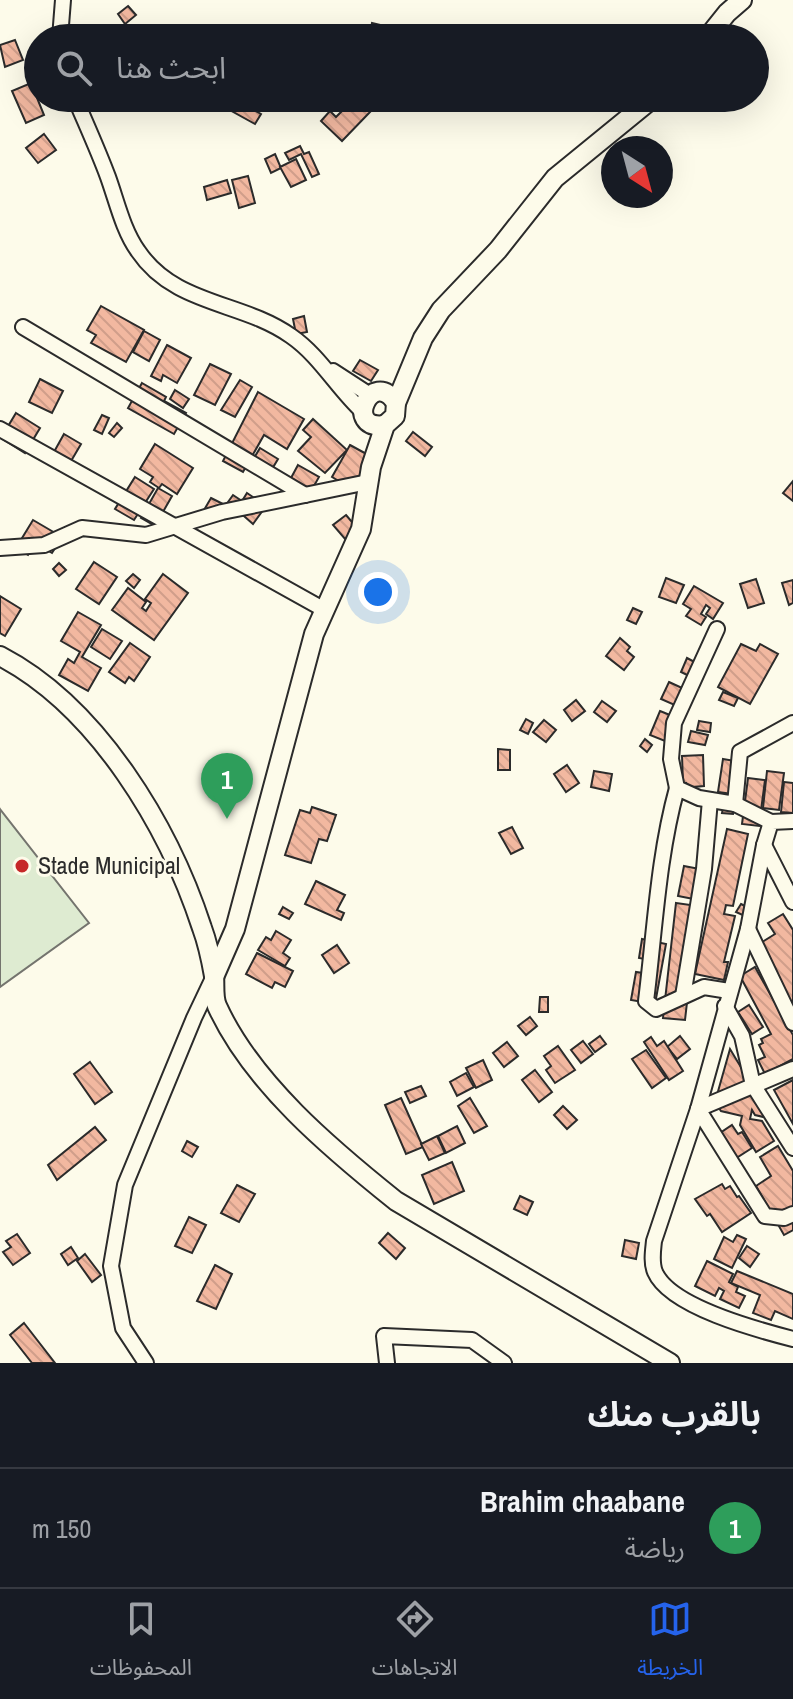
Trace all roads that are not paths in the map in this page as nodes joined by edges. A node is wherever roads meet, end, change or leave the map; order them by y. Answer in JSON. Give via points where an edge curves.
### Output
{"nodes":[{"id":1,"x":63,"y":0,"type":"edge"},
{"id":2,"x":742,"y":0,"type":"edge"},
{"id":3,"x":61,"y":24,"type":"edge"},
{"id":4,"x":718,"y":24,"type":"edge"},
{"id":5,"x":81,"y":112,"type":"edge"},
{"id":6,"x":636,"y":112,"type":"edge"},
{"id":7,"x":23,"y":327,"type":"dead end"},
{"id":8,"x":416,"y":355,"type":"junction"},
{"id":9,"x":396,"y":403,"type":"junction"},
{"id":10,"x":368,"y":404,"type":"junction"},
{"id":11,"x":385,"y":425,"type":"junction"},
{"id":12,"x":0,"y":429,"type":"edge"},
{"id":13,"x":370,"y":475,"type":"junction"},
{"id":14,"x":305,"y":495,"type":"junction"},
{"id":15,"x":173,"y":526,"type":"junction"},
{"id":16,"x":0,"y":548,"type":"edge"},
{"id":17,"x":323,"y":609,"type":"junction"},
{"id":18,"x":717,"y":629,"type":"dead end"},
{"id":19,"x":0,"y":656,"type":"edge"},
{"id":20,"x":793,"y":723,"type":"edge"},
{"id":21,"x":677,"y":788,"type":"junction"},
{"id":22,"x":710,"y":800,"type":"junction"},
{"id":23,"x":735,"y":804,"type":"junction"},
{"id":24,"x":793,"y":821,"type":"edge"},
{"id":25,"x":771,"y":822,"type":"junction"},
{"id":26,"x":764,"y":845,"type":"junction"},
{"id":27,"x":793,"y":902,"type":"edge"},
{"id":28,"x":748,"y":929,"type":"junction"},
{"id":29,"x":214,"y":977,"type":"junction"},
{"id":30,"x":683,"y":996,"type":"junction"},
{"id":31,"x":727,"y":998,"type":"junction"},
{"id":32,"x":793,"y":1023,"type":"edge"},
{"id":33,"x":793,"y":1069,"type":"edge"},
{"id":34,"x":753,"y":1085,"type":"junction"},
{"id":35,"x":698,"y":1109,"type":"junction"},
{"id":36,"x":793,"y":1148,"type":"edge"},
{"id":37,"x":793,"y":1214,"type":"edge"},
{"id":38,"x":793,"y":1339,"type":"edge"},
{"id":39,"x":146,"y":1363,"type":"edge"},
{"id":40,"x":387,"y":1363,"type":"edge"},
{"id":41,"x":504,"y":1363,"type":"edge"},
{"id":42,"x":670,"y":1363,"type":"edge"}],
"edges":[{"from":1,"to":3,"type":"street"},
{"from":2,"to":4,"type":"main road"},
{"from":5,"to":10,"type":"street","via":[[129,236],[151,267],[180,290],[283,330]]},
{"from":6,"to":8,"type":"main road","via":[[555,178],[441,310]]},
{"from":7,"to":14,"type":"street"},
{"from":8,"to":9,"type":"main road"},
{"from":8,"to":10,"type":"main road"},
{"from":9,"to":10,"type":"main road","via":[[387,394]]},
{"from":9,"to":11,"type":"main road","via":[[395,416]]},
{"from":10,"to":11,"type":"main road","via":[[373,424]]},
{"from":10,"to":13,"type":"main road"},
{"from":11,"to":13,"type":"main road"},
{"from":12,"to":15,"type":"street"},
{"from":13,"to":14,"type":"street"},
{"from":13,"to":17,"type":"main road","via":[[361,529]]},
{"from":14,"to":15,"type":"street"},
{"from":15,"to":16,"type":"street","via":[[146,535],[82,528],[44,545]]},
{"from":15,"to":17,"type":"street"},
{"from":17,"to":29,"type":"main road","via":[[235,929]]},
{"from":18,"to":21,"type":"street","via":[[674,723],[671,759]]},
{"from":19,"to":29,"type":"main road","via":[[46,687],[123,770],[168,845],[201,923]]},
{"from":20,"to":23,"type":"street","via":[[740,752]]},
{"from":21,"to":22,"type":"street"},
{"from":21,"to":30,"type":"street","via":[[659,878],[646,1001],[656,1009]]},
{"from":22,"to":23,"type":"street"},
{"from":22,"to":30,"type":"street"},
{"from":23,"to":25,"type":"street"},
{"from":24,"to":25,"type":"street"},
{"from":25,"to":26,"type":"street"},
{"from":26,"to":27,"type":"street"},
{"from":26,"to":28,"type":"street"},
{"from":28,"to":31,"type":"street"},
{"from":28,"to":32,"type":"street"},
{"from":29,"to":39,"type":"street","via":[[125,1185],[111,1266],[123,1328]]},
{"from":29,"to":42,"type":"main road","via":[[215,1002],[248,1060],[363,1175],[435,1226]]},
{"from":30,"to":31,"type":"street","via":[[704,987]]},
{"from":31,"to":34,"type":"street"},
{"from":31,"to":35,"type":"street"},
{"from":33,"to":34,"type":"street"},
{"from":34,"to":35,"type":"street"},
{"from":34,"to":36,"type":"street"},
{"from":35,"to":37,"type":"street","via":[[765,1216]]},
{"from":35,"to":38,"type":"street","via":[[654,1241],[656,1275],[686,1302],[743,1326]]},
{"from":40,"to":41,"type":"street","via":[[384,1336],[472,1340]]}]}
